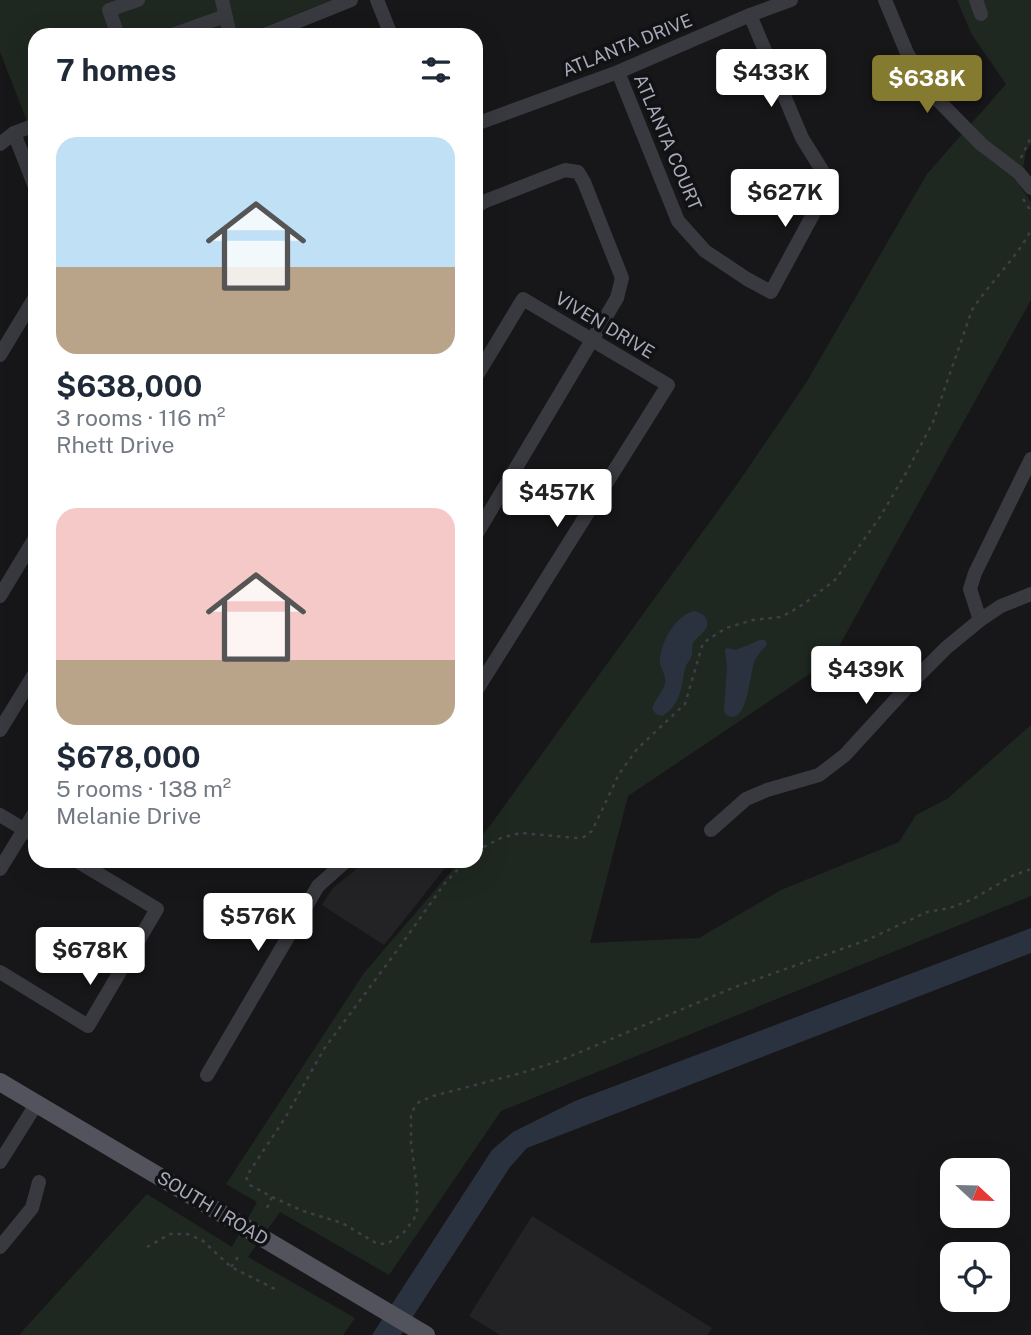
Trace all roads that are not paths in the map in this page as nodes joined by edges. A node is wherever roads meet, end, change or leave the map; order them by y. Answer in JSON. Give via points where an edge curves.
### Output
{"nodes":[{"id":1,"x":138,"y":0,"type":"edge"},
{"id":2,"x":222,"y":0,"type":"edge"},
{"id":3,"x":351,"y":0,"type":"edge"},
{"id":4,"x":377,"y":0,"type":"edge"},
{"id":5,"x":791,"y":0,"type":"edge"},
{"id":6,"x":885,"y":0,"type":"edge"},
{"id":7,"x":750,"y":15,"type":"junction"},
{"id":8,"x":225,"y":16,"type":"junction"},
{"id":9,"x":115,"y":28,"type":"edge"},
{"id":10,"x":192,"y":28,"type":"edge"},
{"id":11,"x":228,"y":28,"type":"edge"},
{"id":12,"x":281,"y":28,"type":"edge"},
{"id":13,"x":388,"y":28,"type":"edge"},
{"id":14,"x":618,"y":72,"type":"junction"},
{"id":15,"x":483,"y":121,"type":"edge"},
{"id":16,"x":28,"y":128,"type":"edge"},
{"id":17,"x":14,"y":133,"type":"junction"},
{"id":18,"x":0,"y":144,"type":"edge"},
{"id":19,"x":28,"y":169,"type":"edge"},
{"id":20,"x":1031,"y":188,"type":"edge"},
{"id":21,"x":483,"y":202,"type":"edge"},
{"id":22,"x":28,"y":309,"type":"edge"},
{"id":23,"x":592,"y":340,"type":"junction"},
{"id":24,"x":0,"y":355,"type":"edge"},
{"id":25,"x":483,"y":365,"type":"edge"},
{"id":26,"x":1031,"y":459,"type":"edge"},
{"id":27,"x":483,"y":523,"type":"edge"},
{"id":28,"x":28,"y":550,"type":"edge"},
{"id":29,"x":1031,"y":594,"type":"edge"},
{"id":30,"x":0,"y":596,"type":"edge"},
{"id":31,"x":980,"y":620,"type":"junction"},
{"id":32,"x":483,"y":680,"type":"edge"},
{"id":33,"x":28,"y":684,"type":"edge"},
{"id":34,"x":0,"y":730,"type":"edge"},
{"id":35,"x":0,"y":815,"type":"edge"},
{"id":36,"x":711,"y":830,"type":"dead end"},
{"id":37,"x":28,"y":832,"type":"edge"},
{"id":38,"x":28,"y":835,"type":"edge"},
{"id":39,"x":89,"y":868,"type":"edge"},
{"id":40,"x":338,"y":868,"type":"edge"},
{"id":41,"x":0,"y":869,"type":"edge"},
{"id":42,"x":0,"y":972,"type":"edge"},
{"id":43,"x":207,"y":1075,"type":"dead end"},
{"id":44,"x":0,"y":1082,"type":"edge"},
{"id":45,"x":37,"y":1103,"type":"junction"},
{"id":46,"x":0,"y":1162,"type":"edge"},
{"id":47,"x":39,"y":1182,"type":"dead end"},
{"id":48,"x":0,"y":1247,"type":"edge"},
{"id":49,"x":424,"y":1334,"type":"edge"}],
"edges":[{"from":1,"to":9,"type":"street","via":[[109,10]]},
{"from":2,"to":8,"type":"street"},
{"from":3,"to":12,"type":"street"},
{"from":4,"to":13,"type":"street"},
{"from":5,"to":7,"type":"street","name":"ATLANTA DRIVE"},
{"from":6,"to":20,"type":"street","via":[[907,53],[932,94]]},
{"from":7,"to":14,"type":"street","name":"ATLANTA DRIVE"},
{"from":7,"to":14,"type":"street","name":"ATLANTA COURT","via":[[802,138],[830,183],[771,292],[705,251],[678,222]]},
{"from":8,"to":10,"type":"street"},
{"from":8,"to":11,"type":"street"},
{"from":14,"to":15,"type":"street","name":"ATLANTA DRIVE"},
{"from":16,"to":17,"type":"street"},
{"from":17,"to":18,"type":"street"},
{"from":17,"to":19,"type":"street"},
{"from":21,"to":23,"type":"street","via":[[565,170],[578,172],[622,278],[617,298]]},
{"from":22,"to":24,"type":"street"},
{"from":23,"to":25,"type":"street","name":"VIVEN DRIVE","via":[[523,299]]},
{"from":23,"to":27,"type":"street"},
{"from":23,"to":32,"type":"street","name":"VIVEN DRIVE","via":[[668,385]]},
{"from":26,"to":31,"type":"street","via":[[975,573],[970,589]]},
{"from":28,"to":30,"type":"street"},
{"from":29,"to":31,"type":"street"},
{"from":31,"to":36,"type":"street","via":[[946,648],[845,755],[819,775],[746,799]]},
{"from":33,"to":34,"type":"street"},
{"from":35,"to":37,"type":"street"},
{"from":38,"to":41,"type":"street"},
{"from":39,"to":42,"type":"street","via":[[157,909],[88,1026]]},
{"from":40,"to":43,"type":"street","via":[[318,886]]},
{"from":44,"to":45,"type":"main road","name":"SOUTH I ROAD"},
{"from":45,"to":46,"type":"street"},
{"from":45,"to":49,"type":"main road","name":"SOUTH I ROAD"},
{"from":47,"to":48,"type":"street","via":[[32,1208]]}]}
